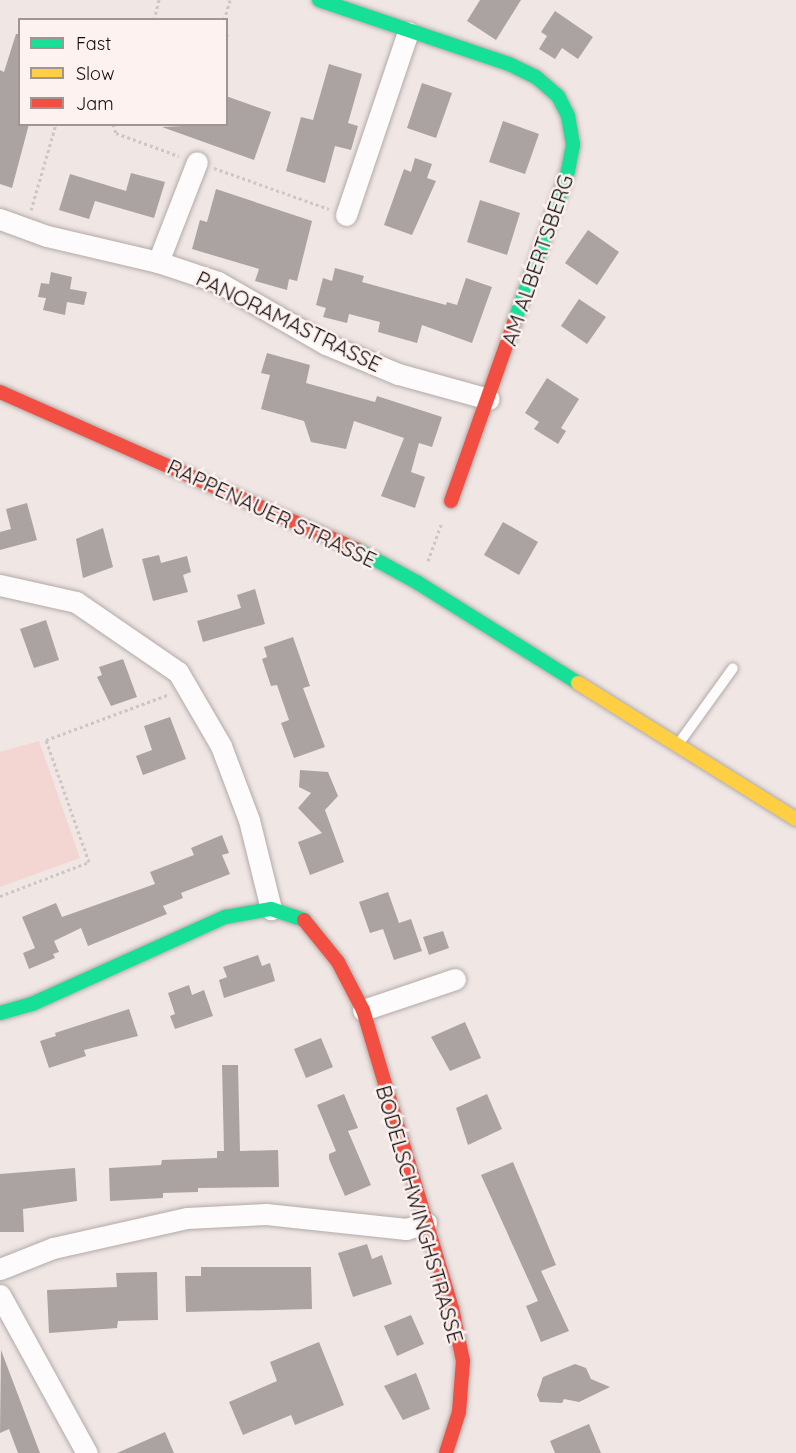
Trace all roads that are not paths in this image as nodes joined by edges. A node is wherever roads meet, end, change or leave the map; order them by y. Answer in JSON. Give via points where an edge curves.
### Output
{"nodes":[{"id":1,"x":320,"y":0,"type":"edge"},
{"id":2,"x":408,"y":32,"type":"junction"},
{"id":3,"x":197,"y":162,"type":"road end"},
{"id":4,"x":346,"y":215,"type":"road end"},
{"id":5,"x":0,"y":219,"type":"edge"},
{"id":6,"x":158,"y":262,"type":"junction"},
{"id":7,"x":0,"y":392,"type":"edge"},
{"id":8,"x":489,"y":399,"type":"junction"},
{"id":9,"x":451,"y":501,"type":"road end"},
{"id":10,"x":0,"y":585,"type":"edge"},
{"id":11,"x":733,"y":668,"type":"dead end"},
{"id":12,"x":677,"y":746,"type":"junction"},
{"id":13,"x":796,"y":819,"type":"edge"},
{"id":14,"x":271,"y":909,"type":"junction"},
{"id":15,"x":455,"y":979,"type":"dead end"},
{"id":16,"x":363,"y":1010,"type":"junction"},
{"id":17,"x":0,"y":1013,"type":"edge"},
{"id":18,"x":426,"y":1223,"type":"junction"},
{"id":19,"x":0,"y":1269,"type":"edge"},
{"id":20,"x":0,"y":1295,"type":"edge"},
{"id":21,"x":87,"y":1453,"type":"edge"},
{"id":22,"x":446,"y":1453,"type":"edge"}],
"edges":[{"from":1,"to":2,"type":"street","name":"AM ALBERTSBERG"},
{"from":2,"to":4,"type":"street"},
{"from":2,"to":8,"type":"street","name":"AM ALBERTSBERG","via":[[509,64],[536,77],[558,96],[568,116],[573,145],[568,171]]},
{"from":3,"to":6,"type":"street"},
{"from":5,"to":6,"type":"street","name":"PANORAMASTRASSE"},
{"from":6,"to":8,"type":"street","name":"PANORAMASTRASSE","via":[[218,282],[326,344],[398,374]]},
{"from":7,"to":12,"type":"street","name":"RAPPENAUER STRASSE","via":[[324,532],[418,584]]},
{"from":8,"to":9,"type":"street","name":"AM ALBERTSBERG"},
{"from":10,"to":14,"type":"street","via":[[76,602],[178,672],[221,746],[249,820]]},
{"from":11,"to":12,"type":"lane"},
{"from":12,"to":13,"type":"street","name":"RAPPENAUER STRASSE"},
{"from":14,"to":16,"type":"street","name":"BODELSCHWINGHSTRASSE","via":[[309,922],[338,962]]},
{"from":14,"to":17,"type":"street","name":"BODELSCHWINGHSTRASSE","via":[[225,917],[32,1004]]},
{"from":15,"to":16,"type":"street"},
{"from":16,"to":18,"type":"street","name":"BODELSCHWINGHSTRASSE"},
{"from":18,"to":19,"type":"street","via":[[406,1229],[266,1214],[187,1218],[53,1248]]},
{"from":18,"to":22,"type":"street","name":"BODELSCHWINGHSTRASSE","via":[[463,1360],[459,1412]]},
{"from":20,"to":21,"type":"street"}]}
